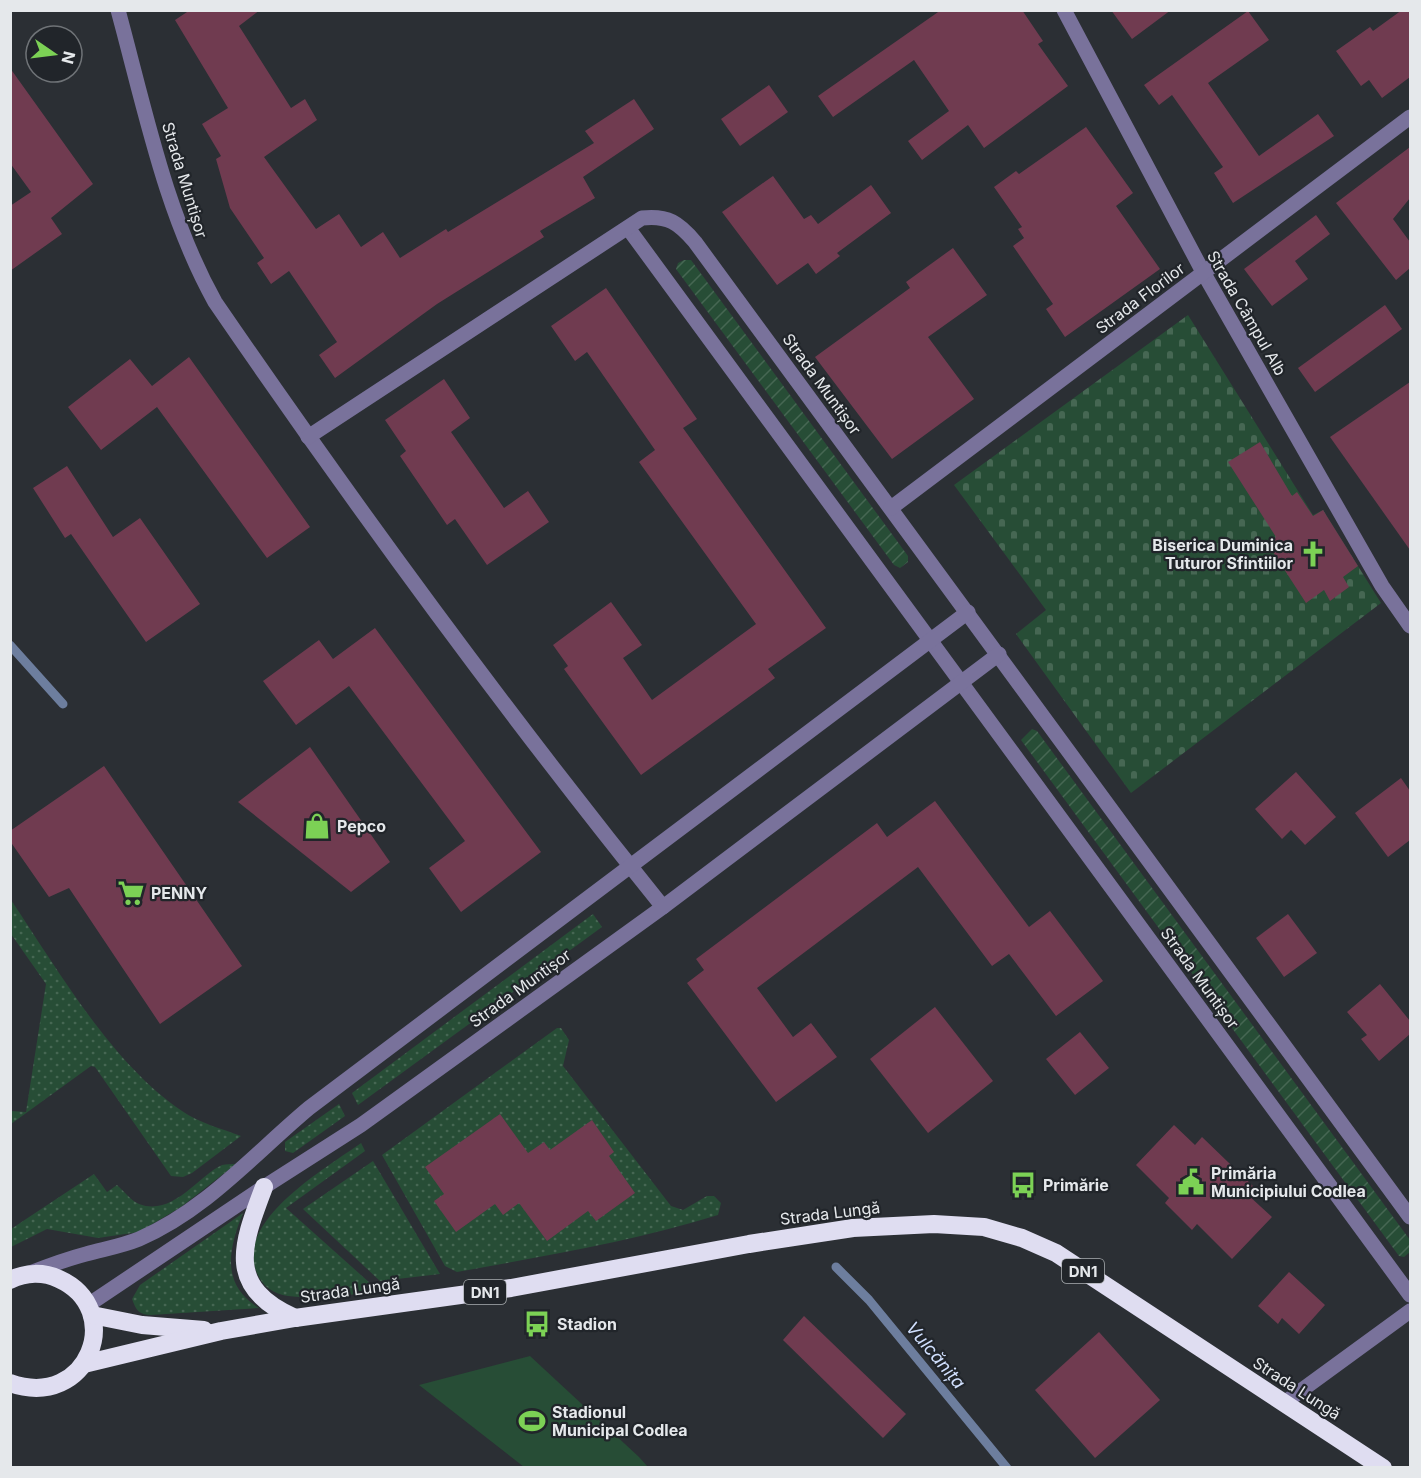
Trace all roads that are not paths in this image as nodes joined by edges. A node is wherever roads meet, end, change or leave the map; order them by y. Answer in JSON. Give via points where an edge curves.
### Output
{"nodes":[{"id":1,"x":118,"y":10,"type":"edge"},
{"id":2,"x":1064,"y":10,"type":"edge"},
{"id":3,"x":1410,"y":117,"type":"edge"},
{"id":4,"x":628,"y":228,"type":"junction"},
{"id":5,"x":1203,"y":272,"type":"junction"},
{"id":6,"x":308,"y":437,"type":"junction"},
{"id":7,"x":891,"y":508,"type":"junction"},
{"id":8,"x":968,"y":612,"type":"junction"},
{"id":9,"x":1410,"y":626,"type":"edge"},
{"id":10,"x":930,"y":640,"type":"junction"},
{"id":11,"x":999,"y":654,"type":"junction"},
{"id":12,"x":961,"y":682,"type":"junction"},
{"id":13,"x":631,"y":868,"type":"junction"},
{"id":14,"x":663,"y":907,"type":"junction"},
{"id":15,"x":264,"y":1186,"type":"junction"},
{"id":16,"x":1410,"y":1217,"type":"edge"},
{"id":17,"x":18,"y":1277,"type":"edge"},
{"id":18,"x":1410,"y":1295,"type":"edge"},
{"id":19,"x":90,"y":1310,"type":"junction"},
{"id":20,"x":1410,"y":1311,"type":"edge"},
{"id":21,"x":295,"y":1318,"type":"junction"},
{"id":22,"x":221,"y":1331,"type":"junction"},
{"id":23,"x":84,"y":1364,"type":"junction"},
{"id":24,"x":16,"y":1388,"type":"edge"},
{"id":25,"x":1284,"y":1403,"type":"junction"},
{"id":26,"x":1383,"y":1467,"type":"edge"}],
"edges":[{"from":1,"to":6,"type":"street","name":"Strada Muntișor","via":[[172,206],[192,260],[215,302]]},
{"from":2,"to":5,"type":"street","name":"Strada Câmpul Alb"},
{"from":3,"to":5,"type":"street","name":"Strada Florilor"},
{"from":4,"to":6,"type":"street","name":"Strada Muntișor"},
{"from":4,"to":7,"type":"street","name":"Strada Muntișor","via":[[642,218],[659,216],[675,220],[685,230]]},
{"from":4,"to":10,"type":"street","name":"Strada Muntișor"},
{"from":5,"to":7,"type":"street","name":"Strada Florilor"},
{"from":5,"to":9,"type":"street","name":"Strada Câmpul Alb","via":[[1382,586]]},
{"from":6,"to":13,"type":"street","name":"Strada Muntișor","via":[[459,647]]},
{"from":7,"to":8,"type":"street","name":"Strada Muntișor"},
{"from":8,"to":10,"type":"street","name":"Strada Muntișor"},
{"from":8,"to":11,"type":"street","name":"Strada Muntișor"},
{"from":10,"to":12,"type":"street","name":"Strada Muntișor"},
{"from":10,"to":13,"type":"street","name":"Strada Muntișor"},
{"from":11,"to":12,"type":"street","name":"Strada Muntișor"},
{"from":11,"to":16,"type":"street","name":"Strada Muntișor"},
{"from":12,"to":14,"type":"street","name":"Strada Muntișor"},
{"from":12,"to":18,"type":"street","name":"Strada Muntișor"},
{"from":13,"to":14,"type":"street"},
{"from":13,"to":17,"type":"street","name":"Strada Muntișor","via":[[309,1108],[229,1180],[167,1225],[138,1239]]},
{"from":14,"to":15,"type":"street","name":"Strada Muntișor","via":[[361,1125]]},
{"from":15,"to":19,"type":"street","name":"Strada Muntișor"},
{"from":15,"to":21,"type":"highway","via":[[245,1241],[243,1262],[247,1279],[261,1298]]},
{"from":17,"to":19,"type":"highway","via":[[39,1274],[67,1283]]},
{"from":19,"to":22,"type":"highway","number":"DN1","via":[[142,1325]]},
{"from":19,"to":23,"type":"highway","via":[[94,1332]]},
{"from":20,"to":25,"type":"street"},
{"from":21,"to":22,"type":"highway","name":"Strada Lungă","number":"DN1"},
{"from":21,"to":25,"type":"highway","name":"Strada Lungă","number":"DN1","via":[[512,1288],[853,1228],[963,1225],[1022,1238],[1056,1253]]},
{"from":22,"to":23,"type":"highway","number":"DN1"},
{"from":23,"to":24,"type":"highway","number":"DN1","via":[[58,1385]]},
{"from":25,"to":26,"type":"highway","name":"Strada Lungă","number":"DN1"}]}
